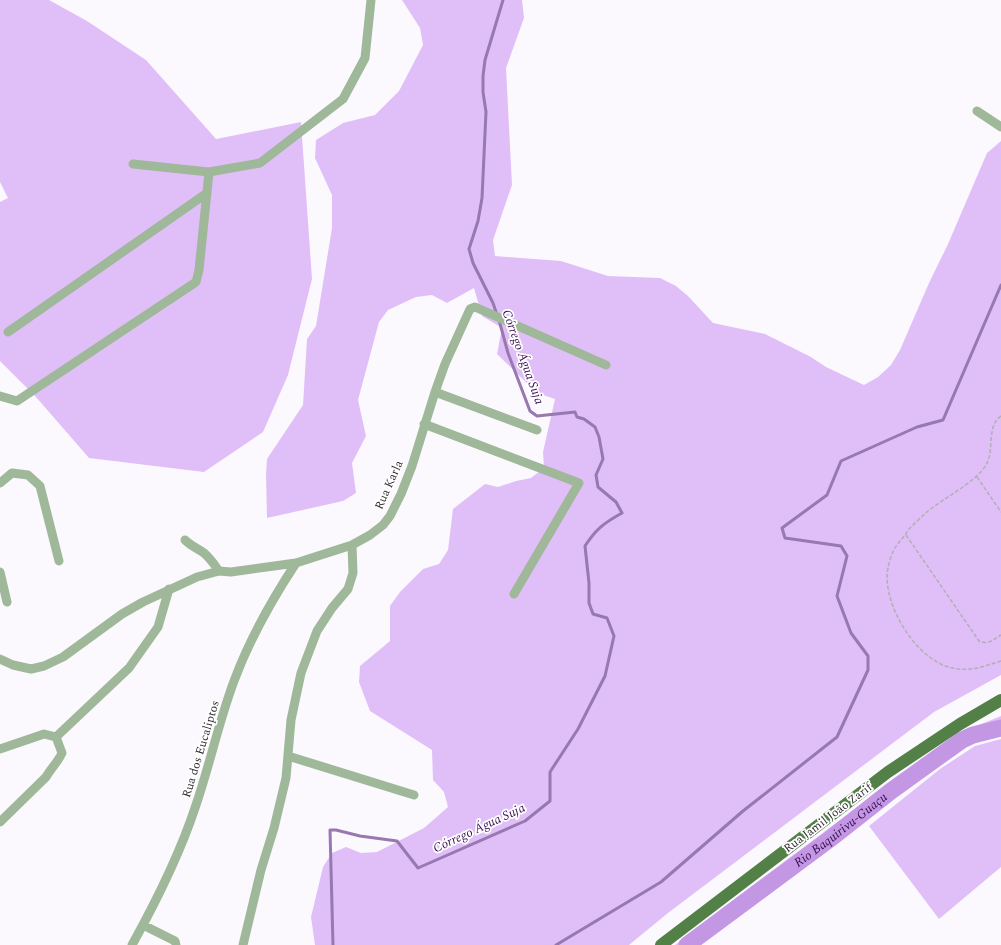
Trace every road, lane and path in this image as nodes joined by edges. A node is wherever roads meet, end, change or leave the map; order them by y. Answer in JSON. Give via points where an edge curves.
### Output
{"nodes":[{"id":1,"x":371,"y":0,"type":"edge"},
{"id":2,"x":977,"y":112,"type":"dead end"},
{"id":3,"x":1001,"y":127,"type":"edge"},
{"id":4,"x":133,"y":164,"type":"dead end"},
{"id":5,"x":209,"y":172,"type":"junction"},
{"id":6,"x":207,"y":193,"type":"junction"},
{"id":7,"x":8,"y":332,"type":"dead end"},
{"id":8,"x":606,"y":365,"type":"dead end"},
{"id":9,"x":434,"y":392,"type":"junction"},
{"id":10,"x":0,"y":396,"type":"edge"},
{"id":11,"x":1001,"y":416,"type":"edge"},
{"id":12,"x":424,"y":424,"type":"junction"},
{"id":13,"x":537,"y":430,"type":"dead end"},
{"id":14,"x":976,"y":477,"type":"junction"},
{"id":15,"x":0,"y":483,"type":"edge"},
{"id":16,"x":1001,"y":512,"type":"edge"},
{"id":17,"x":906,"y":535,"type":"junction"},
{"id":18,"x":185,"y":540,"type":"dead end"},
{"id":19,"x":352,"y":545,"type":"junction"},
{"id":20,"x":59,"y":561,"type":"dead end"},
{"id":21,"x":296,"y":563,"type":"junction"},
{"id":22,"x":219,"y":571,"type":"junction"},
{"id":23,"x":0,"y":572,"type":"edge"},
{"id":24,"x":169,"y":589,"type":"junction"},
{"id":25,"x":514,"y":594,"type":"dead end"},
{"id":26,"x":7,"y":602,"type":"dead end"},
{"id":27,"x":1001,"y":635,"type":"edge"},
{"id":28,"x":0,"y":659,"type":"edge"},
{"id":29,"x":1001,"y":662,"type":"edge"},
{"id":30,"x":1001,"y":700,"type":"edge"},
{"id":31,"x":56,"y":737,"type":"junction"},
{"id":32,"x":0,"y":749,"type":"edge"},
{"id":33,"x":288,"y":756,"type":"junction"},
{"id":34,"x":414,"y":795,"type":"dead end"},
{"id":35,"x":0,"y":822,"type":"edge"},
{"id":36,"x":143,"y":925,"type":"junction"},
{"id":37,"x":132,"y":945,"type":"edge"},
{"id":38,"x":176,"y":945,"type":"edge"},
{"id":39,"x":243,"y":945,"type":"edge"},
{"id":40,"x":661,"y":945,"type":"edge"}],
"edges":[{"from":1,"to":5,"type":"street","via":[[365,58],[343,99],[260,163]]},
{"from":2,"to":3,"type":"street"},
{"from":4,"to":5,"type":"street"},
{"from":5,"to":6,"type":"street"},
{"from":6,"to":7,"type":"street"},
{"from":6,"to":10,"type":"street","via":[[196,282],[17,401]]},
{"from":8,"to":9,"type":"street","name":"Rua Karla","via":[[474,307],[470,309],[454,340]]},
{"from":9,"to":12,"type":"street","name":"Rua Karla"},
{"from":9,"to":13,"type":"street"},
{"from":11,"to":14,"type":"path","via":[[997,418],[992,429],[986,465]]},
{"from":12,"to":19,"type":"street","name":"Rua Karla","via":[[412,466],[390,516],[370,535]]},
{"from":12,"to":25,"type":"street","via":[[579,483]]},
{"from":14,"to":16,"type":"path"},
{"from":14,"to":17,"type":"path","via":[[928,512],[908,530]]},
{"from":15,"to":20,"type":"street","via":[[12,473],[28,475],[40,486]]},
{"from":17,"to":27,"type":"path","via":[[979,641],[989,642]]},
{"from":17,"to":29,"type":"path","via":[[895,548],[888,568],[888,590],[896,614],[916,644],[931,659],[953,668],[973,670]]},
{"from":18,"to":22,"type":"street","via":[[210,559]]},
{"from":19,"to":21,"type":"street","name":"Rua Karla"},
{"from":19,"to":33,"type":"street","via":[[353,573],[348,589],[317,631],[301,673],[291,720]]},
{"from":21,"to":22,"type":"street","name":"Rua Karla","via":[[231,572]]},
{"from":21,"to":36,"type":"street","name":"Rua dos Eucaliptos","via":[[261,620],[234,681],[194,812],[168,876]]},
{"from":22,"to":24,"type":"street","name":"Rua Karla"},
{"from":23,"to":26,"type":"street"},
{"from":24,"to":28,"type":"street","name":"Rua Karla","via":[[122,614],[63,657],[44,666],[31,669]]},
{"from":24,"to":31,"type":"street","via":[[158,627],[129,668]]},
{"from":30,"to":40,"type":"main road","name":"Rua Jamil João Zarif","via":[[888,772]]},
{"from":31,"to":32,"type":"street","via":[[44,734]]},
{"from":31,"to":35,"type":"street","via":[[62,752],[59,761]]},
{"from":33,"to":34,"type":"street"},
{"from":33,"to":39,"type":"street","via":[[286,778]]},
{"from":36,"to":37,"type":"street","name":"Rua dos Eucaliptos"},
{"from":36,"to":38,"type":"street","via":[[175,941]]}]}
